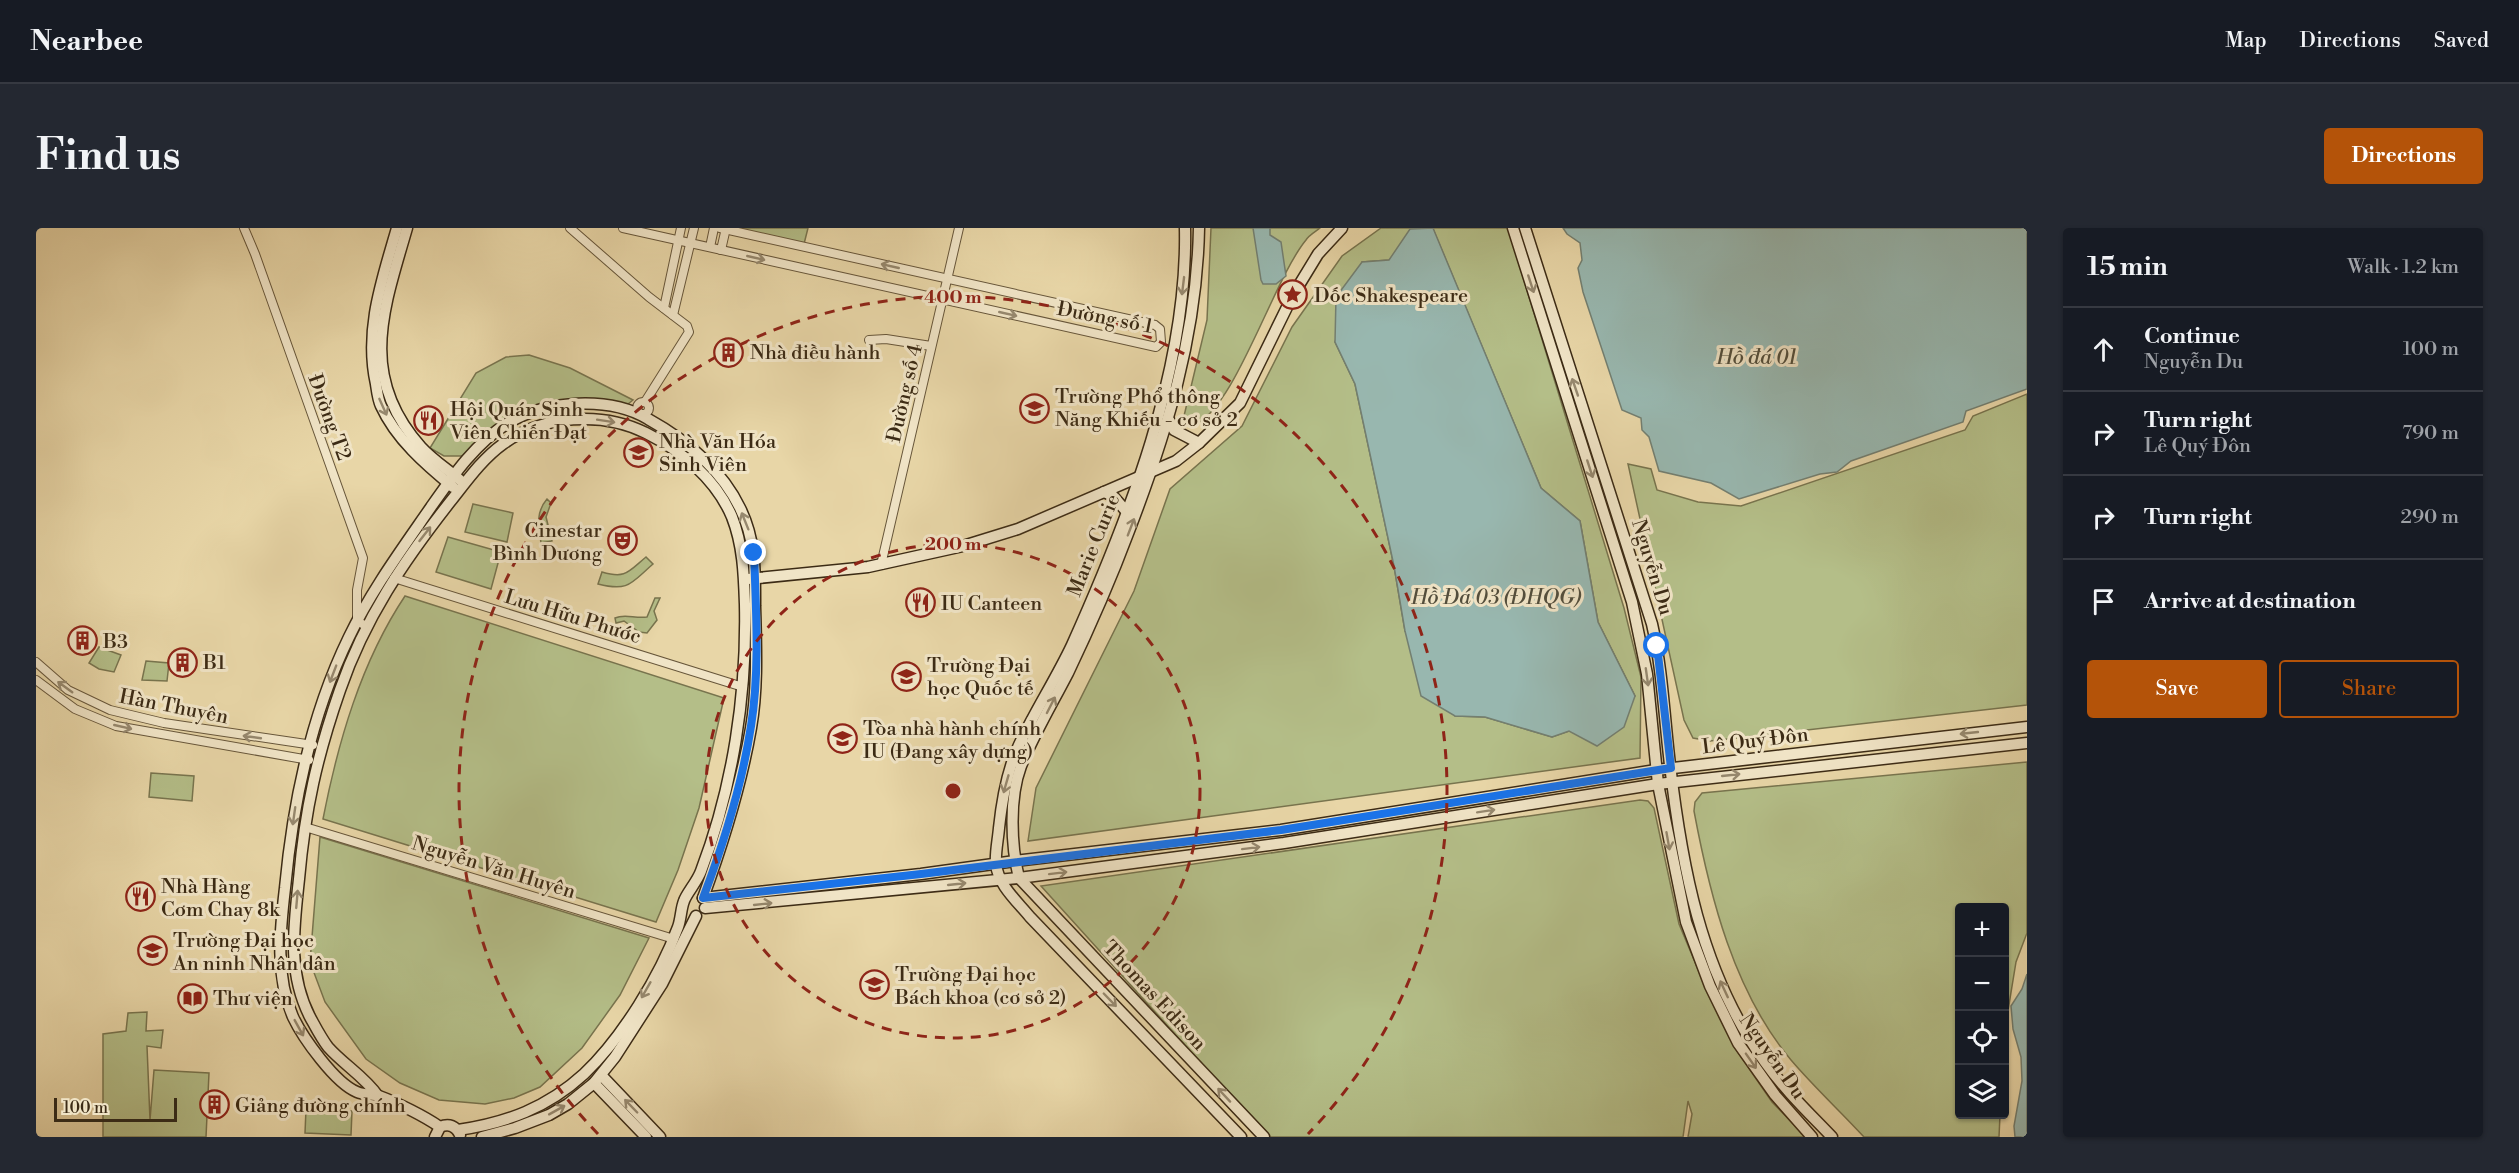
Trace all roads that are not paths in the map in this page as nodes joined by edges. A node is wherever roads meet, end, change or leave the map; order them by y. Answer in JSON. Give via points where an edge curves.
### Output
{"nodes":[{"id":1,"x":244,"y":228,"type":"edge"},
{"id":2,"x":398,"y":228,"type":"edge"},
{"id":3,"x":407,"y":228,"type":"edge"},
{"id":4,"x":570,"y":228,"type":"edge"},
{"id":5,"x":623,"y":228,"type":"edge"},
{"id":6,"x":681,"y":228,"type":"edge"},
{"id":7,"x":694,"y":228,"type":"edge"},
{"id":8,"x":714,"y":228,"type":"edge"},
{"id":9,"x":724,"y":228,"type":"edge"},
{"id":10,"x":959,"y":228,"type":"edge"},
{"id":11,"x":1185,"y":228,"type":"edge"},
{"id":12,"x":1199,"y":228,"type":"edge"},
{"id":13,"x":1342,"y":228,"type":"edge"},
{"id":14,"x":1513,"y":228,"type":"edge"},
{"id":15,"x":1525,"y":228,"type":"edge"},
{"id":16,"x":679,"y":240,"type":"junction"},
{"id":17,"x":690,"y":243,"type":"junction"},
{"id":18,"x":710,"y":248,"type":"junction"},
{"id":19,"x":721,"y":250,"type":"junction"},
{"id":20,"x":947,"y":279,"type":"junction"},
{"id":21,"x":942,"y":299,"type":"junction"},
{"id":22,"x":664,"y":308,"type":"junction"},
{"id":23,"x":673,"y":315,"type":"junction"},
{"id":24,"x":869,"y":340,"type":"dead end"},
{"id":25,"x":932,"y":346,"type":"junction"},
{"id":26,"x":640,"y":414,"type":"junction"},
{"id":27,"x":1169,"y":420,"type":"junction"},
{"id":28,"x":637,"y":429,"type":"junction"},
{"id":29,"x":1199,"y":443,"type":"junction"},
{"id":30,"x":1145,"y":476,"type":"junction"},
{"id":31,"x":452,"y":479,"type":"junction"},
{"id":32,"x":462,"y":488,"type":"junction"},
{"id":33,"x":1104,"y":492,"type":"junction"},
{"id":34,"x":1126,"y":511,"type":"junction"},
{"id":35,"x":881,"y":565,"type":"junction"},
{"id":36,"x":394,"y":578,"type":"junction"},
{"id":37,"x":750,"y":579,"type":"junction"},
{"id":38,"x":362,"y":623,"type":"junction"},
{"id":39,"x":36,"y":662,"type":"edge"},
{"id":40,"x":36,"y":680,"type":"edge"},
{"id":41,"x":742,"y":687,"type":"junction"},
{"id":42,"x":2027,"y":728,"type":"edge"},
{"id":43,"x":1932,"y":737,"type":"junction"},
{"id":44,"x":2027,"y":743,"type":"edge"},
{"id":45,"x":315,"y":745,"type":"junction"},
{"id":46,"x":1934,"y":752,"type":"junction"},
{"id":47,"x":311,"y":760,"type":"junction"},
{"id":48,"x":1671,"y":768,"type":"junction"},
{"id":49,"x":1656,"y":770,"type":"junction"},
{"id":50,"x":1672,"y":782,"type":"junction"},
{"id":51,"x":1658,"y":784,"type":"junction"},
{"id":52,"x":1443,"y":803,"type":"junction"},
{"id":53,"x":1448,"y":817,"type":"junction"},
{"id":54,"x":1354,"y":818,"type":"junction"},
{"id":55,"x":304,"y":828,"type":"junction"},
{"id":56,"x":1281,"y":830,"type":"junction"},
{"id":57,"x":1357,"y":832,"type":"junction"},
{"id":58,"x":1284,"y":843,"type":"junction"},
{"id":59,"x":1015,"y":861,"type":"junction"},
{"id":60,"x":996,"y":864,"type":"junction"},
{"id":61,"x":921,"y":874,"type":"junction"},
{"id":62,"x":1019,"y":878,"type":"junction"},
{"id":63,"x":1000,"y":880,"type":"junction"},
{"id":64,"x":922,"y":888,"type":"junction"},
{"id":65,"x":689,"y":895,"type":"junction"},
{"id":66,"x":704,"y":903,"type":"junction"},
{"id":67,"x":684,"y":909,"type":"junction"},
{"id":68,"x":696,"y":916,"type":"junction"},
{"id":69,"x":674,"y":939,"type":"junction"},
{"id":70,"x":1105,"y":969,"type":"junction"},
{"id":71,"x":1093,"y":982,"type":"junction"},
{"id":72,"x":598,"y":1079,"type":"junction"},
{"id":73,"x":378,"y":1096,"type":"junction"},
{"id":74,"x":438,"y":1132,"type":"edge"},
{"id":75,"x":459,"y":1134,"type":"edge"},
{"id":76,"x":483,"y":1137,"type":"edge"},
{"id":77,"x":646,"y":1137,"type":"edge"},
{"id":78,"x":660,"y":1137,"type":"edge"},
{"id":79,"x":1241,"y":1137,"type":"edge"},
{"id":80,"x":1264,"y":1137,"type":"edge"},
{"id":81,"x":1812,"y":1137,"type":"edge"},
{"id":82,"x":1831,"y":1137,"type":"edge"}],
"edges":[{"from":1,"to":38,"type":"street","name":"Đường T2","via":[[363,558],[357,590]]},
{"from":2,"to":31,"type":"street","one_way":true,"via":[[372,322],[372,367],[380,405],[405,443]]},
{"from":3,"to":31,"type":"street","via":[[381,324],[385,384],[397,412]]},
{"from":4,"to":22,"type":"street"},
{"from":5,"to":16,"type":"street","name":"Đường số 1"},
{"from":6,"to":16,"type":"street"},
{"from":7,"to":17,"type":"street"},
{"from":8,"to":18,"type":"street"},
{"from":9,"to":19,"type":"street"},
{"from":20,"to":9,"type":"street","name":"Đường số 1","one_way":true},
{"from":10,"to":20,"type":"street","name":"Đường số 4"},
{"from":11,"to":30,"type":"street","name":"Marie Curie","one_way":true,"via":[[1177,331]]},
{"from":12,"to":27,"type":"street","name":"Marie Curie","via":[[1196,292]]},
{"from":13,"to":29,"type":"street","via":[[1318,254],[1293,295],[1240,403]]},
{"from":14,"to":49,"type":"street","name":"Nguyễn Du","one_way":true,"via":[[1632,602],[1647,674]]},
{"from":48,"to":15,"type":"street","name":"Nguyễn Du","one_way":true,"via":[[1652,624]]},
{"from":16,"to":17,"type":"street","name":"Đường số 1"},
{"from":16,"to":22,"type":"street"},
{"from":17,"to":18,"type":"street","name":"Đường số 1"},
{"from":17,"to":23,"type":"street"},
{"from":18,"to":19,"type":"street","name":"Đường số 1"},
{"from":19,"to":21,"type":"street","name":"Đường số 1","one_way":true},
{"from":20,"to":21,"type":"street","name":"Đường số 4"},
{"from":21,"to":20,"type":"street","name":"Đường số 1","one_way":true,"via":[[1156,347],[1161,342],[1160,329],[1155,325]]},
{"from":21,"to":25,"type":"street","name":"Đường số 4"},
{"from":22,"to":23,"type":"street"},
{"from":23,"to":26,"type":"street","via":[[689,332],[645,402],[637,406]]},
{"from":24,"to":25,"type":"street"},
{"from":25,"to":35,"type":"street","name":"Đường số 4"},
{"from":26,"to":28,"type":"street"},
{"from":26,"to":31,"type":"street","via":[[589,404],[558,406],[529,414],[492,434]]},
{"from":37,"to":26,"type":"street","one_way":true,"via":[[754,553],[749,531],[729,488],[682,440]]},
{"from":27,"to":29,"type":"street","via":[[1174,430]]},
{"from":27,"to":30,"type":"street","name":"Marie Curie"},
{"from":32,"to":28,"type":"street","one_way":true,"via":[[503,444],[538,426],[591,419]]},
{"from":28,"to":37,"type":"street","via":[[684,457],[720,495],[731,514]]},
{"from":29,"to":30,"type":"street","via":[[1176,461]]},
{"from":30,"to":33,"type":"street"},
{"from":30,"to":34,"type":"street","name":"Marie Curie"},
{"from":59,"to":30,"type":"street","name":"Marie Curie","one_way":true,"via":[[1012,837],[1020,768],[1096,610]]},
{"from":31,"to":32,"type":"street"},
{"from":31,"to":38,"type":"street","via":[[389,568]]},
{"from":36,"to":32,"type":"street","one_way":true},
{"from":33,"to":34,"type":"street"},
{"from":33,"to":35,"type":"street","via":[[1014,531]]},
{"from":34,"to":60,"type":"street","name":"Marie Curie","one_way":true,"via":[[1071,646],[1017,747],[1002,798]]},
{"from":35,"to":37,"type":"street"},
{"from":36,"to":38,"type":"street"},
{"from":36,"to":41,"type":"street","name":"Lưu Hữu Phước"},
{"from":37,"to":41,"type":"street"},
{"from":37,"to":66,"type":"street","via":[[756,654],[751,726],[737,794]]},
{"from":38,"to":45,"type":"street","via":[[328,687]]},
{"from":45,"to":39,"type":"street","name":"Hàn Thuyên","one_way":true,"via":[[164,723],[110,710],[68,690]]},
{"from":40,"to":47,"type":"street","name":"Hàn Thuyên","one_way":true,"via":[[75,710],[116,726]]},
{"from":41,"to":65,"type":"street","via":[[726,787],[700,875]]},
{"from":42,"to":43,"type":"street","name":"Lê Quý Đôn","one_way":true},
{"from":43,"to":46,"type":"street"},
{"from":43,"to":48,"type":"street","name":"Lê Quý Đôn"},
{"from":44,"to":46,"type":"street","name":"Lê Quý Đôn"},
{"from":45,"to":47,"type":"street"},
{"from":50,"to":46,"type":"street","name":"Lê Quý Đôn","one_way":true},
{"from":47,"to":55,"type":"street"},
{"from":47,"to":73,"type":"street","one_way":true,"via":[[297,796],[283,908],[280,962],[284,988],[293,1017],[313,1052],[352,1090]]},
{"from":48,"to":49,"type":"street","name":"Lê Quý Đôn"},
{"from":48,"to":50,"type":"street","name":"Nguyễn Du"},
{"from":49,"to":51,"type":"street","name":"Nguyễn Du"},
{"from":49,"to":52,"type":"street","name":"Lê Quý Đôn"},
{"from":50,"to":51,"type":"street","name":"Lê Quý Đôn"},
{"from":82,"to":50,"type":"street","name":"Nguyễn Du","one_way":true,"via":[[1764,1062],[1738,1020],[1712,965],[1685,870]]},
{"from":53,"to":51,"type":"street","name":"Lê Quý Đôn","one_way":true},
{"from":51,"to":81,"type":"street","name":"Nguyễn Du","one_way":true,"via":[[1686,922],[1723,1016],[1760,1074]]},
{"from":52,"to":53,"type":"street"},
{"from":52,"to":54,"type":"street","name":"Lê Quý Đôn"},
{"from":53,"to":57,"type":"street","name":"Lê Quý Đôn"},
{"from":54,"to":56,"type":"street","name":"Lê Quý Đôn"},
{"from":54,"to":57,"type":"street"},
{"from":55,"to":69,"type":"street","name":"Nguyễn Văn Huyên"},
{"from":73,"to":55,"type":"street","one_way":true,"via":[[368,1080],[328,1047],[298,987],[292,944]]},
{"from":56,"to":58,"type":"street"},
{"from":56,"to":59,"type":"street","name":"Lê Quý Đôn"},
{"from":57,"to":58,"type":"street","name":"Lê Quý Đôn"},
{"from":62,"to":58,"type":"street","name":"Lê Quý Đôn","one_way":true},
{"from":59,"to":60,"type":"street","name":"Lê Quý Đôn"},
{"from":59,"to":62,"type":"street","name":"Marie Curie"},
{"from":60,"to":61,"type":"street","name":"Lê Quý Đôn"},
{"from":60,"to":63,"type":"street","name":"Marie Curie"},
{"from":61,"to":64,"type":"street"},
{"from":61,"to":66,"type":"street","name":"Lê Quý Đôn"},
{"from":62,"to":63,"type":"street","name":"Lê Quý Đôn"},
{"from":62,"to":70,"type":"street","name":"Thomas Edison"},
{"from":64,"to":63,"type":"street","name":"Lê Quý Đôn","one_way":true},
{"from":63,"to":71,"type":"street","name":"Thomas Edison"},
{"from":66,"to":64,"type":"street","name":"Lê Quý Đôn","one_way":true},
{"from":65,"to":66,"type":"street","via":[[696,894]]},
{"from":65,"to":67,"type":"street"},
{"from":66,"to":68,"type":"street"},
{"from":67,"to":68,"type":"street"},
{"from":67,"to":69,"type":"street"},
{"from":68,"to":72,"type":"street","via":[[662,984]]},
{"from":69,"to":75,"type":"street","one_way":true,"via":[[639,1002],[602,1055],[585,1072],[552,1099],[521,1115]]},
{"from":70,"to":71,"type":"street"},
{"from":80,"to":70,"type":"street","name":"Thomas Edison","one_way":true},
{"from":71,"to":79,"type":"street","name":"Thomas Edison","one_way":true},
{"from":76,"to":72,"type":"street","one_way":true,"via":[[549,1115]]},
{"from":72,"to":77,"type":"street"},
{"from":78,"to":72,"type":"street","one_way":true},
{"from":73,"to":74,"type":"street","via":[[429,1120]]},
{"from":74,"to":75,"type":"street","via":[[452,1126]]}]}
